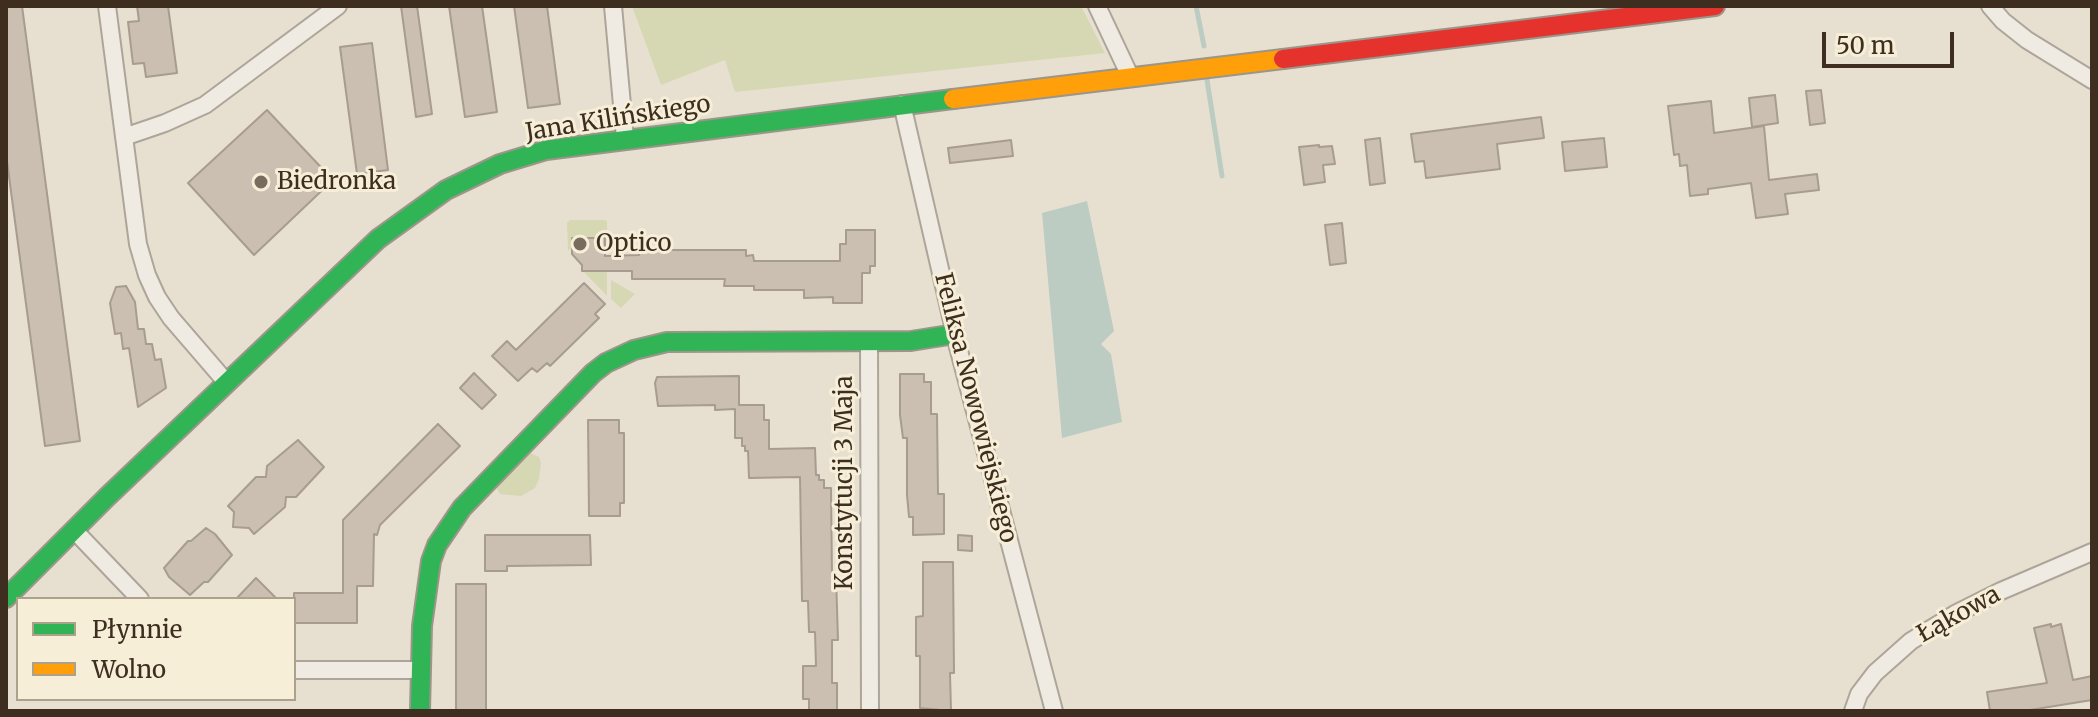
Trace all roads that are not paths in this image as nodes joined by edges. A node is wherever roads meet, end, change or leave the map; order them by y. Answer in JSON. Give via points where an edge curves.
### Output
{"nodes":[{"id":1,"x":107,"y":6,"type":"edge"},
{"id":2,"x":338,"y":6,"type":"edge"},
{"id":3,"x":613,"y":6,"type":"edge"},
{"id":4,"x":1097,"y":6,"type":"edge"},
{"id":5,"x":1715,"y":6,"type":"edge"},
{"id":6,"x":1990,"y":6,"type":"edge"},
{"id":7,"x":1130,"y":76,"type":"junction"},
{"id":8,"x":2092,"y":80,"type":"edge"},
{"id":9,"x":902,"y":104,"type":"junction"},
{"id":10,"x":124,"y":137,"type":"junction"},
{"id":11,"x":625,"y":138,"type":"junction"},
{"id":12,"x":955,"y":334,"type":"junction"},
{"id":13,"x":869,"y":342,"type":"junction"},
{"id":14,"x":227,"y":383,"type":"junction"},
{"id":15,"x":74,"y":530,"type":"junction"},
{"id":16,"x":2092,"y":552,"type":"edge"},
{"id":17,"x":138,"y":597,"type":"edge"},
{"id":18,"x":6,"y":598,"type":"edge"},
{"id":19,"x":296,"y":670,"type":"edge"},
{"id":20,"x":419,"y":670,"type":"junction"},
{"id":21,"x":420,"y":711,"type":"edge"},
{"id":22,"x":870,"y":711,"type":"edge"},
{"id":23,"x":1054,"y":711,"type":"edge"},
{"id":24,"x":1853,"y":711,"type":"edge"}],
"edges":[{"from":1,"to":10,"type":"street"},
{"from":2,"to":10,"type":"street","via":[[205,105]]},
{"from":3,"to":11,"type":"street"},
{"from":4,"to":7,"type":"street"},
{"from":5,"to":7,"type":"main road","name":"Jana Kilińskiego"},
{"from":6,"to":8,"type":"street","via":[[2027,40]]},
{"from":7,"to":9,"type":"main road","name":"Jana Kilińskiego"},
{"from":9,"to":11,"type":"main road","name":"Jana Kilińskiego"},
{"from":9,"to":12,"type":"street","name":"Feliksa Nowowiejskiego"},
{"from":10,"to":14,"type":"street","via":[[148,280],[171,318]]},
{"from":11,"to":14,"type":"main road","name":"Jana Kilińskiego","via":[[546,150],[500,164],[446,190],[378,239]]},
{"from":12,"to":13,"type":"main road","name":"Konstytucji 3 Maja"},
{"from":12,"to":23,"type":"street","name":"Feliksa Nowowiejskiego"},
{"from":13,"to":20,"type":"main road","via":[[667,342],[606,363],[462,508],[442,538],[427,581]]},
{"from":13,"to":22,"type":"street","name":"Konstytucji 3 Maja"},
{"from":14,"to":15,"type":"main road","name":"Jana Kilińskiego"},
{"from":15,"to":17,"type":"street"},
{"from":15,"to":18,"type":"main road","name":"Jana Kilińskiego"},
{"from":16,"to":24,"type":"street","name":"Łąkowa","via":[[2001,591],[1911,641],[1875,673]]},
{"from":19,"to":20,"type":"street"},
{"from":20,"to":21,"type":"main road"}]}
